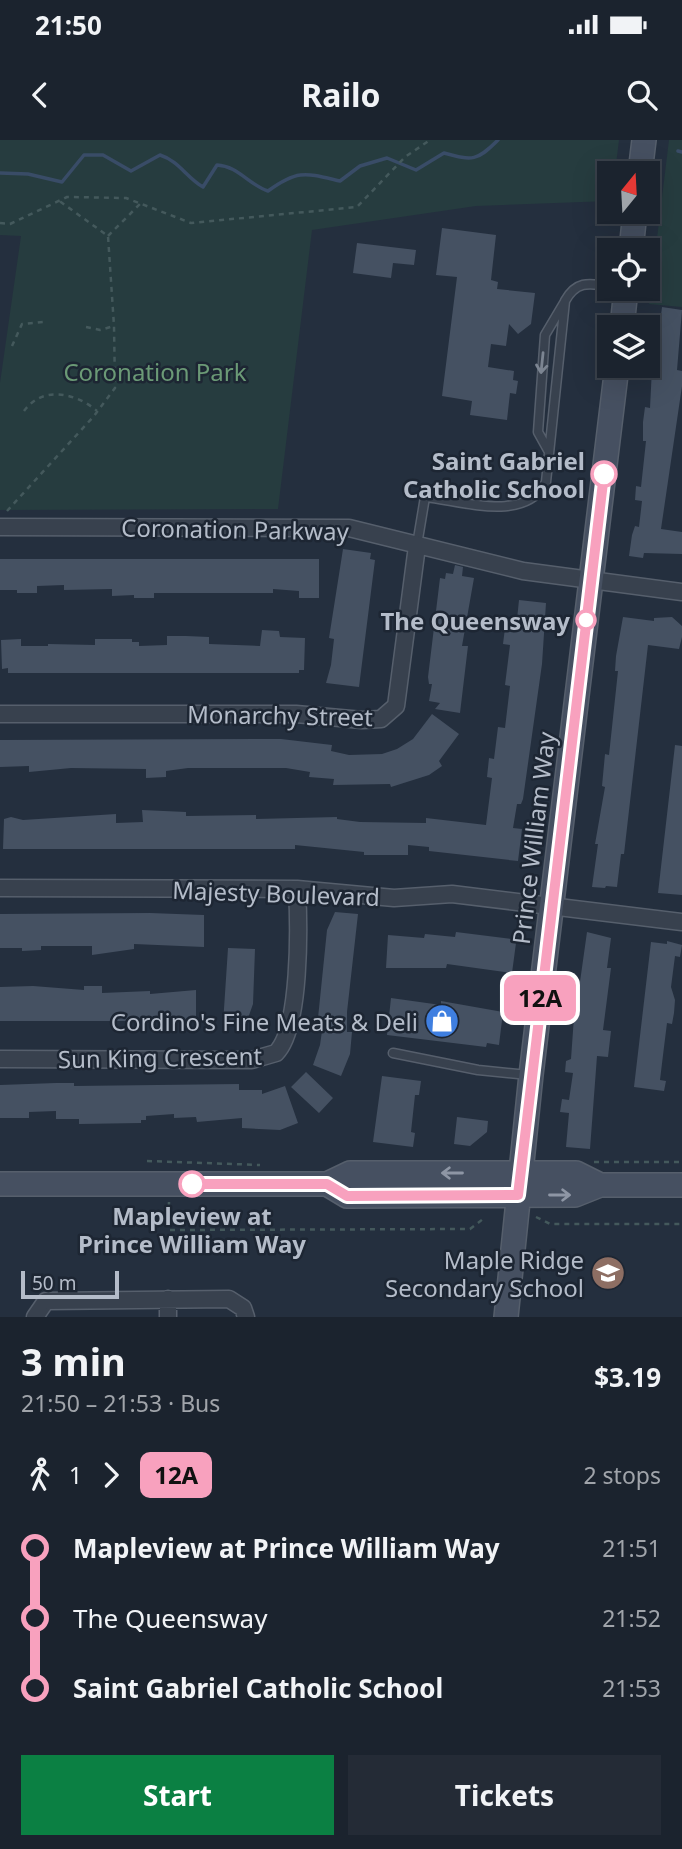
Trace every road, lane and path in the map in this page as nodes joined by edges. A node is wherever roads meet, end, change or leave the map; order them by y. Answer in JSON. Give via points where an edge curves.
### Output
{"nodes":[{"id":1,"x":430,"y":140,"type":"edge"},
{"id":2,"x":644,"y":140,"type":"edge"},
{"id":3,"x":641,"y":161,"type":"edge"},
{"id":4,"x":58,"y":200,"type":"junction"},
{"id":5,"x":141,"y":204,"type":"junction"},
{"id":6,"x":0,"y":223,"type":"edge"},
{"id":7,"x":108,"y":236,"type":"junction"},
{"id":8,"x":597,"y":284,"type":"edge"},
{"id":9,"x":565,"y":301,"type":"junction"},
{"id":10,"x":43,"y":321,"type":"dead end"},
{"id":11,"x":114,"y":326,"type":"junction"},
{"id":12,"x":86,"y":327,"type":"dead end"},
{"id":13,"x":12,"y":346,"type":"dead end"},
{"id":14,"x":616,"y":378,"type":"edge"},
{"id":15,"x":24,"y":411,"type":"dead end"},
{"id":16,"x":97,"y":412,"type":"junction"},
{"id":17,"x":549,"y":453,"type":"junction"},
{"id":18,"x":7,"y":512,"type":"dead end"},
{"id":19,"x":0,"y":527,"type":"edge"},
{"id":20,"x":417,"y":546,"type":"junction"},
{"id":21,"x":591,"y":581,"type":"junction"},
{"id":22,"x":682,"y":592,"type":"edge"},
{"id":23,"x":0,"y":714,"type":"edge"},
{"id":24,"x":0,"y":888,"type":"edge"},
{"id":25,"x":297,"y":888,"type":"junction"},
{"id":26,"x":551,"y":905,"type":"junction"},
{"id":27,"x":682,"y":922,"type":"edge"},
{"id":28,"x":393,"y":1053,"type":"dead end"},
{"id":29,"x":0,"y":1059,"type":"edge"},
{"id":30,"x":531,"y":1076,"type":"junction"},
{"id":31,"x":147,"y":1161,"type":"dead end"},
{"id":32,"x":590,"y":1162,"type":"dead end"},
{"id":33,"x":682,"y":1162,"type":"edge"},
{"id":34,"x":271,"y":1166,"type":"dead end"},
{"id":35,"x":0,"y":1184,"type":"edge"},
{"id":36,"x":169,"y":1184,"type":"junction"},
{"id":37,"x":519,"y":1184,"type":"junction"},
{"id":38,"x":682,"y":1185,"type":"edge"},
{"id":39,"x":536,"y":1217,"type":"dead end"},
{"id":40,"x":483,"y":1219,"type":"dead end"},
{"id":41,"x":682,"y":1224,"type":"edge"},
{"id":42,"x":168,"y":1299,"type":"junction"},
{"id":43,"x":34,"y":1317,"type":"edge"},
{"id":44,"x":167,"y":1317,"type":"edge"},
{"id":45,"x":246,"y":1317,"type":"edge"},
{"id":46,"x":506,"y":1317,"type":"edge"}],
"edges":[{"from":1,"to":5,"type":"path","via":[[405,157],[357,207],[191,223]]},
{"from":2,"to":3,"type":"street"},
{"from":4,"to":5,"type":"path","via":[[126,198]]},
{"from":4,"to":6,"type":"path","via":[[10,225]]},
{"from":4,"to":7,"type":"path"},
{"from":5,"to":7,"type":"path"},
{"from":7,"to":11,"type":"path"},
{"from":8,"to":9,"type":"lane","via":[[584,282],[572,288]]},
{"from":9,"to":17,"type":"lane"},
{"from":9,"to":17,"type":"lane","one_way":true,"via":[[545,335],[538,432]]},
{"from":10,"to":13,"type":"path","via":[[22,324]]},
{"from":11,"to":12,"type":"path"},
{"from":11,"to":16,"type":"path","via":[[114,388]]},
{"from":14,"to":21,"type":"street","name":"Prince William Way"},
{"from":15,"to":16,"type":"path","via":[[32,400],[68,395]]},
{"from":16,"to":18,"type":"path"},
{"from":17,"to":20,"type":"lane","via":[[540,493],[516,507],[425,497]]},
{"from":19,"to":20,"type":"street","name":"Coronation Parkway","via":[[329,526]]},
{"from":20,"to":21,"type":"street","name":"Coronation Parkway","via":[[523,572]]},
{"from":20,"to":23,"type":"street","name":"Monarchy Street","via":[[396,706],[381,719],[296,714]]},
{"from":21,"to":22,"type":"street"},
{"from":21,"to":26,"type":"street","name":"Prince William Way"},
{"from":24,"to":25,"type":"street","name":"Majesty Boulevard"},
{"from":25,"to":26,"type":"street","name":"Majesty Boulevard","via":[[394,898],[452,894]]},
{"from":25,"to":29,"type":"street","name":"Sun King Crescent","via":[[292,1007],[288,1035],[276,1053],[252,1060]]},
{"from":26,"to":27,"type":"street","name":"Majesty Boulevard"},
{"from":26,"to":30,"type":"street","name":"Prince William Way"},
{"from":28,"to":30,"type":"lane"},
{"from":30,"to":37,"type":"street","name":"Prince William Way"},
{"from":31,"to":34,"type":"path"},
{"from":32,"to":33,"type":"path"},
{"from":35,"to":36,"type":"street"},
{"from":36,"to":37,"type":"street","via":[[327,1184],[347,1196]]},
{"from":36,"to":40,"type":"path","via":[[168,1230],[470,1228]]},
{"from":37,"to":38,"type":"street","via":[[575,1195],[600,1185]]},
{"from":37,"to":46,"type":"street","name":"Prince William Way"},
{"from":39,"to":41,"type":"path","via":[[550,1224]]},
{"from":42,"to":43,"type":"street","via":[[46,1301]]},
{"from":42,"to":44,"type":"street"},
{"from":42,"to":45,"type":"street","via":[[229,1299],[237,1301]]}]}
